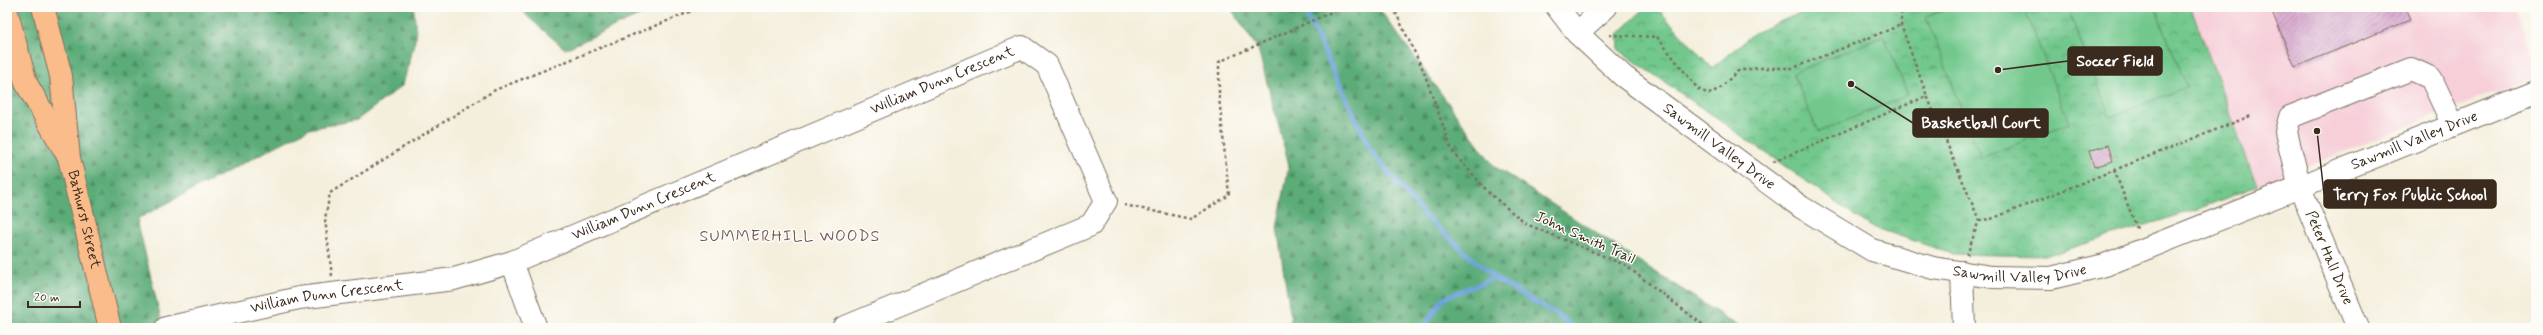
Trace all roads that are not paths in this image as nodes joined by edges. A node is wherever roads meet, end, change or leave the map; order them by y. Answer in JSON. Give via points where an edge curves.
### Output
{"nodes":[{"id":1,"x":43,"y":7,"type":"edge"},
{"id":2,"x":1556,"y":7,"type":"edge"},
{"id":3,"x":1606,"y":7,"type":"edge"},
{"id":4,"x":7,"y":13,"type":"edge"},
{"id":5,"x":1577,"y":33,"type":"junction"},
{"id":6,"x":2536,"y":92,"type":"edge"},
{"id":7,"x":2453,"y":126,"type":"junction"},
{"id":8,"x":69,"y":158,"type":"junction"},
{"id":9,"x":2300,"y":188,"type":"junction"},
{"id":10,"x":512,"y":262,"type":"junction"},
{"id":11,"x":1962,"y":272,"type":"junction"},
{"id":12,"x":110,"y":328,"type":"edge"},
{"id":13,"x":166,"y":328,"type":"edge"},
{"id":14,"x":536,"y":328,"type":"edge"},
{"id":15,"x":843,"y":328,"type":"edge"},
{"id":16,"x":1964,"y":328,"type":"edge"},
{"id":17,"x":2358,"y":328,"type":"edge"}],
"edges":[{"from":1,"to":8,"type":"main road","name":"Bathurst Street","via":[[61,76]]},
{"from":2,"to":5,"type":"street","name":"Sawmill Valley Drive"},
{"from":3,"to":5,"type":"street"},
{"from":4,"to":8,"type":"main road","name":"Bathurst Street","via":[[26,83]]},
{"from":5,"to":11,"type":"street","name":"Sawmill Valley Drive","via":[[1623,76],[1801,206],[1872,250],[1932,268]]},
{"from":6,"to":7,"type":"street","name":"Sawmill Valley Drive"},
{"from":7,"to":9,"type":"street","name":"Sawmill Valley Drive"},
{"from":7,"to":9,"type":"street","name":"Peter Hall Drive","via":[[2432,78],[2410,69],[2290,117],[2286,132]]},
{"from":8,"to":12,"type":"main road","name":"Bathurst Street"},
{"from":9,"to":11,"type":"street","name":"Sawmill Valley Drive","via":[[2105,265],[2051,278],[1992,277]]},
{"from":9,"to":17,"type":"street","name":"Peter Hall Drive"},
{"from":10,"to":13,"type":"street","name":"William Dunn Crescent","via":[[454,279],[300,298]]},
{"from":10,"to":14,"type":"street"},
{"from":10,"to":15,"type":"street","name":"William Dunn Crescent","via":[[1022,47],[1047,65],[1106,201],[1091,225]]},
{"from":11,"to":16,"type":"street"}]}
